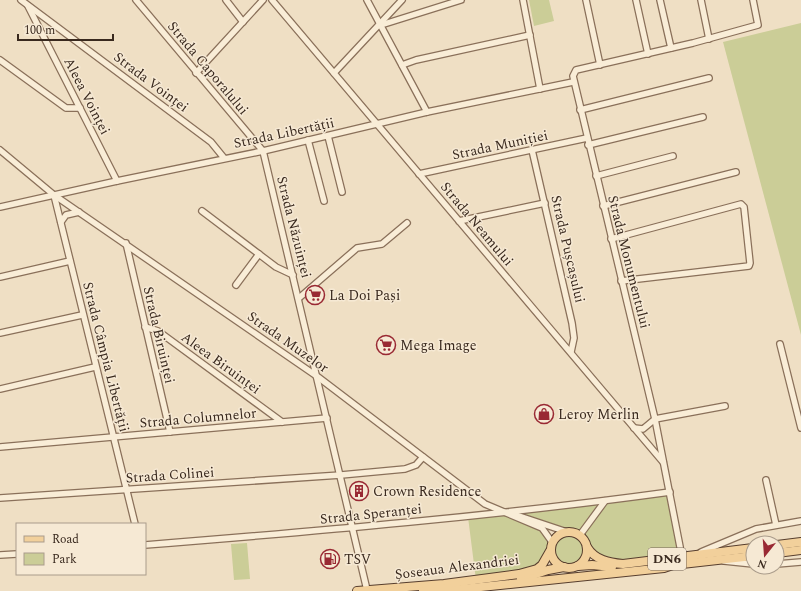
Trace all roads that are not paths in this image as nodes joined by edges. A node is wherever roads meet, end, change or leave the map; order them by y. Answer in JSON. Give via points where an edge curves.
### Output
{"nodes":[{"id":1,"x":20,"y":0,"type":"edge"},
{"id":2,"x":136,"y":0,"type":"edge"},
{"id":3,"x":226,"y":0,"type":"edge"},
{"id":4,"x":263,"y":0,"type":"edge"},
{"id":5,"x":272,"y":0,"type":"edge"},
{"id":6,"x":367,"y":0,"type":"edge"},
{"id":7,"x":402,"y":0,"type":"edge"},
{"id":8,"x":461,"y":0,"type":"edge"},
{"id":9,"x":523,"y":0,"type":"edge"},
{"id":10,"x":586,"y":0,"type":"edge"},
{"id":11,"x":636,"y":0,"type":"edge"},
{"id":12,"x":660,"y":0,"type":"edge"},
{"id":13,"x":701,"y":0,"type":"edge"},
{"id":14,"x":753,"y":0,"type":"edge"},
{"id":15,"x":26,"y":3,"type":"edge"},
{"id":16,"x":243,"y":22,"type":"junction"},
{"id":17,"x":380,"y":25,"type":"junction"},
{"id":18,"x":530,"y":35,"type":"junction"},
{"id":19,"x":709,"y":39,"type":"junction"},
{"id":20,"x":671,"y":48,"type":"junction"},
{"id":21,"x":648,"y":54,"type":"junction"},
{"id":22,"x":0,"y":60,"type":"edge"},
{"id":23,"x":402,"y":65,"type":"junction"},
{"id":24,"x":600,"y":65,"type":"junction"},
{"id":25,"x":196,"y":73,"type":"junction"},
{"id":26,"x":334,"y":73,"type":"junction"},
{"id":27,"x":709,"y":78,"type":"dead end"},
{"id":28,"x":573,"y":82,"type":"junction"},
{"id":29,"x":540,"y":89,"type":"junction"},
{"id":30,"x":80,"y":108,"type":"junction"},
{"id":31,"x":580,"y":110,"type":"junction"},
{"id":32,"x":427,"y":112,"type":"junction"},
{"id":33,"x":703,"y":117,"type":"dead end"},
{"id":34,"x":377,"y":125,"type":"junction"},
{"id":35,"x":328,"y":136,"type":"junction"},
{"id":36,"x":587,"y":138,"type":"junction"},
{"id":37,"x":308,"y":140,"type":"junction"},
{"id":38,"x":588,"y":145,"type":"junction"},
{"id":39,"x":0,"y":150,"type":"edge"},
{"id":40,"x":532,"y":150,"type":"junction"},
{"id":41,"x":263,"y":151,"type":"junction"},
{"id":42,"x":673,"y":156,"type":"dead end"},
{"id":43,"x":224,"y":158,"type":"junction"},
{"id":44,"x":736,"y":172,"type":"dead end"},
{"id":45,"x":419,"y":174,"type":"junction"},
{"id":46,"x":596,"y":176,"type":"junction"},
{"id":47,"x":117,"y":181,"type":"junction"},
{"id":48,"x":342,"y":192,"type":"dead end"},
{"id":49,"x":54,"y":195,"type":"junction"},
{"id":50,"x":324,"y":201,"type":"dead end"},
{"id":51,"x":545,"y":203,"type":"junction"},
{"id":52,"x":603,"y":206,"type":"junction"},
{"id":53,"x":0,"y":207,"type":"edge"},
{"id":54,"x":202,"y":211,"type":"dead end"},
{"id":55,"x":79,"y":212,"type":"junction"},
{"id":56,"x":459,"y":221,"type":"junction"},
{"id":57,"x":61,"y":222,"type":"junction"},
{"id":58,"x":407,"y":223,"type":"dead end"},
{"id":59,"x":611,"y":239,"type":"junction"},
{"id":60,"x":126,"y":243,"type":"junction"},
{"id":61,"x":259,"y":254,"type":"junction"},
{"id":62,"x":70,"y":261,"type":"junction"},
{"id":63,"x":293,"y":275,"type":"junction"},
{"id":64,"x":0,"y":276,"type":"edge"},
{"id":65,"x":621,"y":281,"type":"junction"},
{"id":66,"x":236,"y":285,"type":"dead end"},
{"id":67,"x":299,"y":298,"type":"junction"},
{"id":68,"x":82,"y":315,"type":"junction"},
{"id":69,"x":145,"y":327,"type":"junction"},
{"id":70,"x":0,"y":333,"type":"edge"},
{"id":71,"x":780,"y":344,"type":"dead end"},
{"id":72,"x":571,"y":352,"type":"junction"},
{"id":73,"x":95,"y":367,"type":"junction"},
{"id":74,"x":318,"y":377,"type":"junction"},
{"id":75,"x":0,"y":389,"type":"edge"},
{"id":76,"x":725,"y":406,"type":"dead end"},
{"id":77,"x":327,"y":418,"type":"junction"},
{"id":78,"x":655,"y":419,"type":"junction"},
{"id":79,"x":282,"y":422,"type":"junction"},
{"id":80,"x":634,"y":428,"type":"junction"},
{"id":81,"x":801,"y":428,"type":"edge"},
{"id":82,"x":170,"y":432,"type":"junction"},
{"id":83,"x":113,"y":437,"type":"junction"},
{"id":84,"x":0,"y":447,"type":"edge"},
{"id":85,"x":423,"y":457,"type":"junction"},
{"id":86,"x":664,"y":463,"type":"junction"},
{"id":87,"x":341,"y":475,"type":"junction"},
{"id":88,"x":766,"y":480,"type":"dead end"},
{"id":89,"x":126,"y":490,"type":"junction"},
{"id":90,"x":670,"y":492,"type":"junction"},
{"id":91,"x":0,"y":498,"type":"edge"},
{"id":92,"x":605,"y":501,"type":"junction"},
{"id":93,"x":504,"y":513,"type":"junction"},
{"id":94,"x":801,"y":521,"type":"edge"},
{"id":95,"x":135,"y":523,"type":"edge"},
{"id":96,"x":776,"y":525,"type":"junction"},
{"id":97,"x":352,"y":529,"type":"junction"},
{"id":98,"x":567,"y":532,"type":"junction"},
{"id":99,"x":580,"y":535,"type":"junction"},
{"id":100,"x":552,"y":542,"type":"junction"},
{"id":101,"x":801,"y":542,"type":"edge"},
{"id":102,"x":785,"y":544,"type":"edge"},
{"id":103,"x":146,"y":545,"type":"edge"},
{"id":104,"x":587,"y":547,"type":"junction"},
{"id":105,"x":745,"y":549,"type":"edge"},
{"id":106,"x":801,"y":550,"type":"edge"},
{"id":107,"x":550,"y":551,"type":"junction"},
{"id":108,"x":785,"y":552,"type":"edge"},
{"id":109,"x":16,"y":554,"type":"edge"},
{"id":110,"x":0,"y":556,"type":"edge"},
{"id":111,"x":685,"y":557,"type":"junction"},
{"id":112,"x":745,"y":557,"type":"edge"},
{"id":113,"x":720,"y":560,"type":"junction"},
{"id":114,"x":801,"y":562,"type":"edge"},
{"id":115,"x":745,"y":563,"type":"edge"},
{"id":116,"x":785,"y":563,"type":"edge"},
{"id":117,"x":673,"y":565,"type":"junction"},
{"id":118,"x":577,"y":566,"type":"junction"},
{"id":119,"x":564,"y":567,"type":"junction"},
{"id":120,"x":444,"y":589,"type":"junction"},
{"id":121,"x":367,"y":590,"type":"edge"},
{"id":122,"x":357,"y":591,"type":"edge"},
{"id":123,"x":423,"y":591,"type":"edge"}],
"edges":[{"from":1,"to":15,"type":"street","name":"Strada Voinței"},
{"from":2,"to":25,"type":"street","name":"Strada Caporalului"},
{"from":3,"to":16,"type":"street"},
{"from":4,"to":16,"type":"street"},
{"from":5,"to":26,"type":"street","name":"Strada Neamului"},
{"from":6,"to":17,"type":"street"},
{"from":7,"to":17,"type":"street"},
{"from":8,"to":17,"type":"street"},
{"from":9,"to":18,"type":"street"},
{"from":10,"to":24,"type":"street"},
{"from":11,"to":21,"type":"street"},
{"from":12,"to":20,"type":"street"},
{"from":13,"to":19,"type":"street"},
{"from":14,"to":19,"type":"street","via":[[758,25]]},
{"from":15,"to":30,"type":"street","name":"Aleea Voinței"},
{"from":15,"to":43,"type":"street","name":"Strada Voinței","via":[[210,142]]},
{"from":16,"to":25,"type":"street"},
{"from":17,"to":23,"type":"street"},
{"from":17,"to":26,"type":"street"},
{"from":18,"to":23,"type":"street"},
{"from":18,"to":29,"type":"street"},
{"from":19,"to":20,"type":"street"},
{"from":20,"to":21,"type":"street"},
{"from":21,"to":24,"type":"street"},
{"from":22,"to":30,"type":"street","via":[[66,108]]},
{"from":23,"to":32,"type":"street"},
{"from":24,"to":28,"type":"street","name":"Strada Monumentului","via":[[574,72]]},
{"from":25,"to":41,"type":"street","name":"Strada Caporalului"},
{"from":26,"to":34,"type":"street","name":"Strada Neamului"},
{"from":27,"to":31,"type":"street"},
{"from":28,"to":29,"type":"street","name":"Strada Libertății"},
{"from":28,"to":31,"type":"street","name":"Strada Monumentului"},
{"from":29,"to":32,"type":"street","name":"Strada Libertății"},
{"from":30,"to":47,"type":"street","name":"Aleea Voinței"},
{"from":31,"to":36,"type":"street","name":"Strada Monumentului"},
{"from":32,"to":34,"type":"street","name":"Strada Libertății"},
{"from":33,"to":38,"type":"street"},
{"from":34,"to":35,"type":"street","name":"Strada Libertății"},
{"from":34,"to":45,"type":"street","name":"Strada Neamului"},
{"from":35,"to":37,"type":"street","name":"Strada Libertății"},
{"from":35,"to":48,"type":"street"},
{"from":36,"to":38,"type":"street","name":"Strada Monumentului"},
{"from":36,"to":40,"type":"street","name":"Strada Muniției"},
{"from":37,"to":41,"type":"street","name":"Strada Libertății"},
{"from":37,"to":50,"type":"street"},
{"from":38,"to":46,"type":"street","name":"Strada Monumentului"},
{"from":39,"to":49,"type":"street","name":"Strada Muzelor"},
{"from":40,"to":45,"type":"street","name":"Strada Muniției"},
{"from":40,"to":51,"type":"street","name":"Strada Pușcașului"},
{"from":41,"to":43,"type":"street","name":"Strada Libertății"},
{"from":41,"to":63,"type":"street","name":"Strada Năzuinței"},
{"from":42,"to":46,"type":"street"},
{"from":43,"to":47,"type":"street","name":"Strada Libertății"},
{"from":44,"to":52,"type":"street"},
{"from":45,"to":56,"type":"street","name":"Strada Neamului"},
{"from":46,"to":52,"type":"street","name":"Strada Monumentului"},
{"from":47,"to":49,"type":"street","name":"Strada Libertății"},
{"from":49,"to":53,"type":"street","name":"Strada Libertății"},
{"from":49,"to":55,"type":"street","name":"Strada Muzelor"},
{"from":49,"to":57,"type":"street","name":"Strada Câmpia Libertății"},
{"from":51,"to":56,"type":"street"},
{"from":51,"to":72,"type":"street","name":"Strada Pușcașului","via":[[572,323],[574,338]]},
{"from":52,"to":59,"type":"street","name":"Strada Monumentului"},
{"from":54,"to":61,"type":"street"},
{"from":55,"to":57,"type":"street","via":[[66,215]]},
{"from":55,"to":60,"type":"street","name":"Strada Muzelor"},
{"from":56,"to":72,"type":"street","name":"Strada Neamului"},
{"from":57,"to":62,"type":"street","name":"Strada Câmpia Libertății"},
{"from":58,"to":67,"type":"street","via":[[382,244],[357,248]]},
{"from":59,"to":65,"type":"street","name":"Strada Monumentului"},
{"from":59,"to":65,"type":"street","via":[[741,204],[744,207],[749,266]]},
{"from":60,"to":69,"type":"street","name":"Strada Biruinței"},
{"from":60,"to":74,"type":"street","name":"Strada Muzelor"},
{"from":61,"to":63,"type":"street"},
{"from":61,"to":66,"type":"street"},
{"from":62,"to":64,"type":"street"},
{"from":62,"to":68,"type":"street","name":"Strada Câmpia Libertății"},
{"from":63,"to":67,"type":"street","name":"Strada Năzuinței"},
{"from":65,"to":78,"type":"street","name":"Strada Monumentului"},
{"from":67,"to":74,"type":"street","name":"Strada Năzuinței"},
{"from":68,"to":70,"type":"street"},
{"from":68,"to":73,"type":"street","name":"Strada Câmpia Libertății"},
{"from":69,"to":79,"type":"street","name":"Aleea Biruinței","via":[[158,331]]},
{"from":69,"to":82,"type":"street","name":"Strada Biruinței"},
{"from":71,"to":81,"type":"street"},
{"from":72,"to":80,"type":"street","name":"Strada Neamului"},
{"from":73,"to":75,"type":"street"},
{"from":73,"to":83,"type":"street","name":"Strada Câmpia Libertății"},
{"from":74,"to":77,"type":"street","name":"Strada Năzuinței"},
{"from":74,"to":85,"type":"street","name":"Strada Muzelor"},
{"from":76,"to":78,"type":"street"},
{"from":77,"to":79,"type":"street","name":"Strada Columnelor"},
{"from":77,"to":87,"type":"street","name":"Strada Năzuinței"},
{"from":78,"to":80,"type":"street","via":[[643,429]]},
{"from":78,"to":86,"type":"street","name":"Strada Monumentului"},
{"from":79,"to":82,"type":"street","name":"Strada Columnelor"},
{"from":80,"to":86,"type":"street","name":"Strada Neamului"},
{"from":82,"to":83,"type":"street","name":"Strada Columnelor"},
{"from":83,"to":84,"type":"street","name":"Strada Columnelor"},
{"from":83,"to":89,"type":"street","name":"Strada Câmpia Libertății"},
{"from":85,"to":87,"type":"street","name":"Strada Colinei","via":[[411,468]]},
{"from":85,"to":93,"type":"street","name":"Strada Muzelor","via":[[485,504]]},
{"from":86,"to":90,"type":"street","name":"Strada Monumentului"},
{"from":87,"to":89,"type":"street","name":"Strada Colinei"},
{"from":87,"to":97,"type":"street","name":"Strada Năzuinței"},
{"from":88,"to":96,"type":"street"},
{"from":89,"to":91,"type":"street","name":"Strada Colinei"},
{"from":89,"to":95,"type":"street","name":"Strada Câmpia Libertății"},
{"from":90,"to":92,"type":"street","name":"Strada Speranței"},
{"from":90,"to":111,"type":"street","name":"Strada Monumentului"},
{"from":92,"to":93,"type":"street","name":"Strada Speranței"},
{"from":92,"to":99,"type":"street"},
{"from":93,"to":97,"type":"street","name":"Strada Speranței"},
{"from":93,"to":98,"type":"street","via":[[521,515]]},
{"from":93,"to":100,"type":"street","via":[[542,528]]},
{"from":94,"to":96,"type":"street"},
{"from":96,"to":111,"type":"street","via":[[753,530]]},
{"from":97,"to":103,"type":"street","name":"Strada Speranței"},
{"from":97,"to":121,"type":"street","name":"Strada Năzuinței"},
{"from":98,"to":99,"type":"main road"},
{"from":98,"to":100,"type":"main road"},
{"from":99,"to":104,"type":"main road","number":"DN6"},
{"from":100,"to":107,"type":"main road"},
{"from":101,"to":102,"type":"main road"},
{"from":104,"to":111,"type":"main road","number":"DN6","via":[[599,559],[618,564]]},
{"from":104,"to":118,"type":"main road","via":[[585,558]]},
{"from":105,"to":111,"type":"main road","number":"DN6"},
{"from":106,"to":108,"type":"main road"},
{"from":107,"to":119,"type":"main road","via":[[554,561]]},
{"from":107,"to":121,"type":"main road","name":"Șoseaua Alexandriei","via":[[542,565],[519,574],[444,584]]},
{"from":109,"to":110,"type":"street"},
{"from":112,"to":113,"type":"main road","number":"DN6"},
{"from":113,"to":115,"type":"street"},
{"from":113,"to":117,"type":"main road","number":"DN6"},
{"from":114,"to":116,"type":"street"},
{"from":117,"to":118,"type":"main road","number":"DN6"},
{"from":117,"to":120,"type":"main road","number":"DN6","via":[[467,589]]},
{"from":118,"to":119,"type":"main road","number":"DN6"},
{"from":119,"to":120,"type":"main road","name":"Șoseaua Alexandriei","number":"DN6","via":[[529,577]]},
{"from":120,"to":123,"type":"main road","name":"Șoseaua Alexandriei","number":"DN6"},
{"from":121,"to":122,"type":"main road","name":"Șoseaua Alexandriei"}]}
